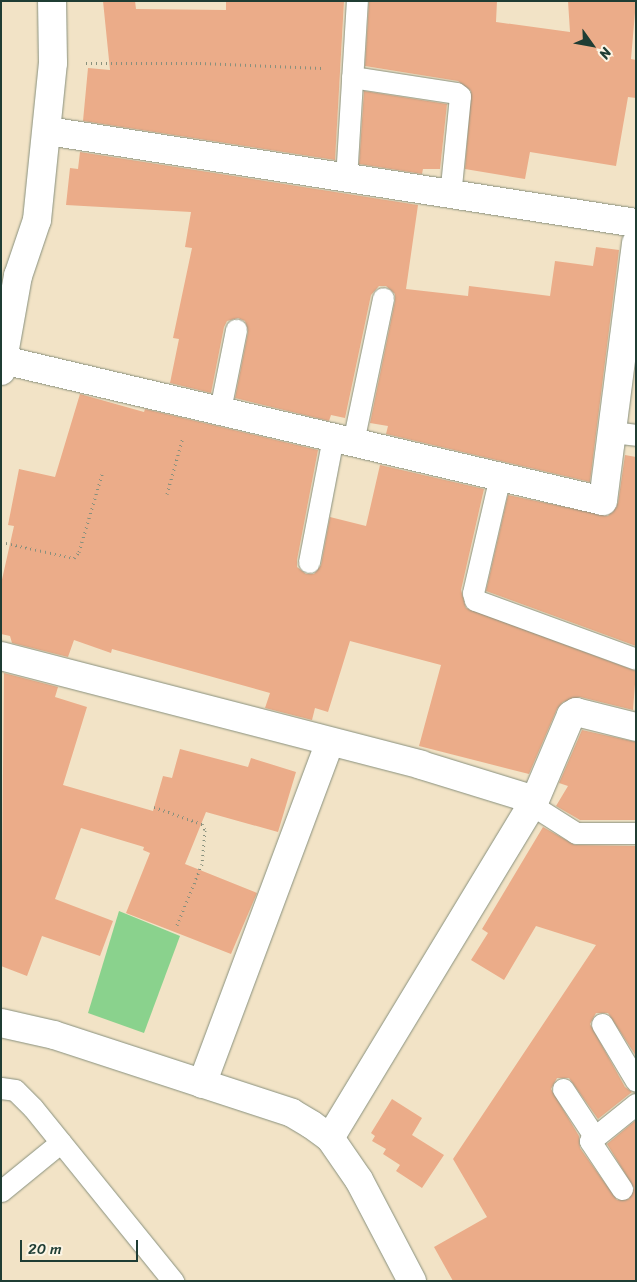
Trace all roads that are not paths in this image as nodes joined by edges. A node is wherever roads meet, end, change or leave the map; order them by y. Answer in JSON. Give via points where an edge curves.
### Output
{"nodes":[{"id":1,"x":52,"y":1,"type":"edge"},
{"id":2,"x":357,"y":1,"type":"edge"},
{"id":3,"x":352,"y":73,"type":"junction"},
{"id":4,"x":48,"y":131,"type":"junction"},
{"id":5,"x":346,"y":179,"type":"junction"},
{"id":6,"x":450,"y":196,"type":"junction"},
{"id":7,"x":636,"y":223,"type":"edge"},
{"id":8,"x":636,"y":243,"type":"edge"},
{"id":9,"x":383,"y":298,"type":"dead end"},
{"id":10,"x":236,"y":330,"type":"dead end"},
{"id":11,"x":2,"y":366,"type":"edge"},
{"id":12,"x":220,"y":410,"type":"junction"},
{"id":13,"x":624,"y":434,"type":"edge"},
{"id":14,"x":343,"y":439,"type":"junction"},
{"id":15,"x":500,"y":476,"type":"junction"},
{"id":16,"x":309,"y":562,"type":"dead end"},
{"id":17,"x":1,"y":656,"type":"edge"},
{"id":18,"x":636,"y":659,"type":"edge"},
{"id":19,"x":636,"y":727,"type":"edge"},
{"id":20,"x":330,"y":742,"type":"junction"},
{"id":21,"x":533,"y":803,"type":"junction"},
{"id":22,"x":636,"y":833,"type":"edge"},
{"id":23,"x":1,"y":1023,"type":"edge"},
{"id":24,"x":602,"y":1024,"type":"dead end"},
{"id":25,"x":636,"y":1081,"type":"edge"},
{"id":26,"x":202,"y":1084,"type":"junction"},
{"id":27,"x":1,"y":1088,"type":"edge"},
{"id":28,"x":563,"y":1089,"type":"dead end"},
{"id":29,"x":636,"y":1104,"type":"edge"},
{"id":30,"x":594,"y":1136,"type":"junction"},
{"id":31,"x":330,"y":1138,"type":"junction"},
{"id":32,"x":61,"y":1142,"type":"junction"},
{"id":33,"x":622,"y":1189,"type":"dead end"},
{"id":34,"x":1,"y":1191,"type":"edge"},
{"id":35,"x":173,"y":1281,"type":"edge"},
{"id":36,"x":412,"y":1281,"type":"edge"}],
"edges":[{"from":1,"to":4,"type":"street","via":[[53,63]]},
{"from":2,"to":3,"type":"lane"},
{"from":3,"to":5,"type":"lane"},
{"from":3,"to":6,"type":"lane","via":[[460,96]]},
{"from":4,"to":5,"type":"street"},
{"from":4,"to":11,"type":"street","via":[[37,220],[18,276]]},
{"from":5,"to":6,"type":"street"},
{"from":6,"to":7,"type":"street"},
{"from":8,"to":13,"type":"street"},
{"from":9,"to":14,"type":"lane"},
{"from":10,"to":12,"type":"lane"},
{"from":11,"to":12,"type":"street"},
{"from":12,"to":14,"type":"street"},
{"from":13,"to":15,"type":"street","via":[[603,501]]},
{"from":14,"to":15,"type":"street"},
{"from":14,"to":16,"type":"lane"},
{"from":15,"to":18,"type":"lane","via":[[473,592],[475,600]]},
{"from":17,"to":20,"type":"street"},
{"from":19,"to":21,"type":"street","via":[[576,712],[571,714]]},
{"from":20,"to":21,"type":"street","via":[[421,765]]},
{"from":20,"to":26,"type":"street"},
{"from":21,"to":22,"type":"lane","via":[[576,833]]},
{"from":21,"to":31,"type":"street"},
{"from":23,"to":26,"type":"street","via":[[54,1035]]},
{"from":24,"to":25,"type":"lane"},
{"from":26,"to":31,"type":"street","via":[[292,1113]]},
{"from":27,"to":32,"type":"lane","via":[[15,1090]]},
{"from":28,"to":30,"type":"lane"},
{"from":29,"to":30,"type":"lane"},
{"from":30,"to":33,"type":"lane","via":[[590,1143]]},
{"from":31,"to":36,"type":"street","via":[[359,1180]]},
{"from":32,"to":34,"type":"lane"},
{"from":32,"to":35,"type":"lane"}]}
